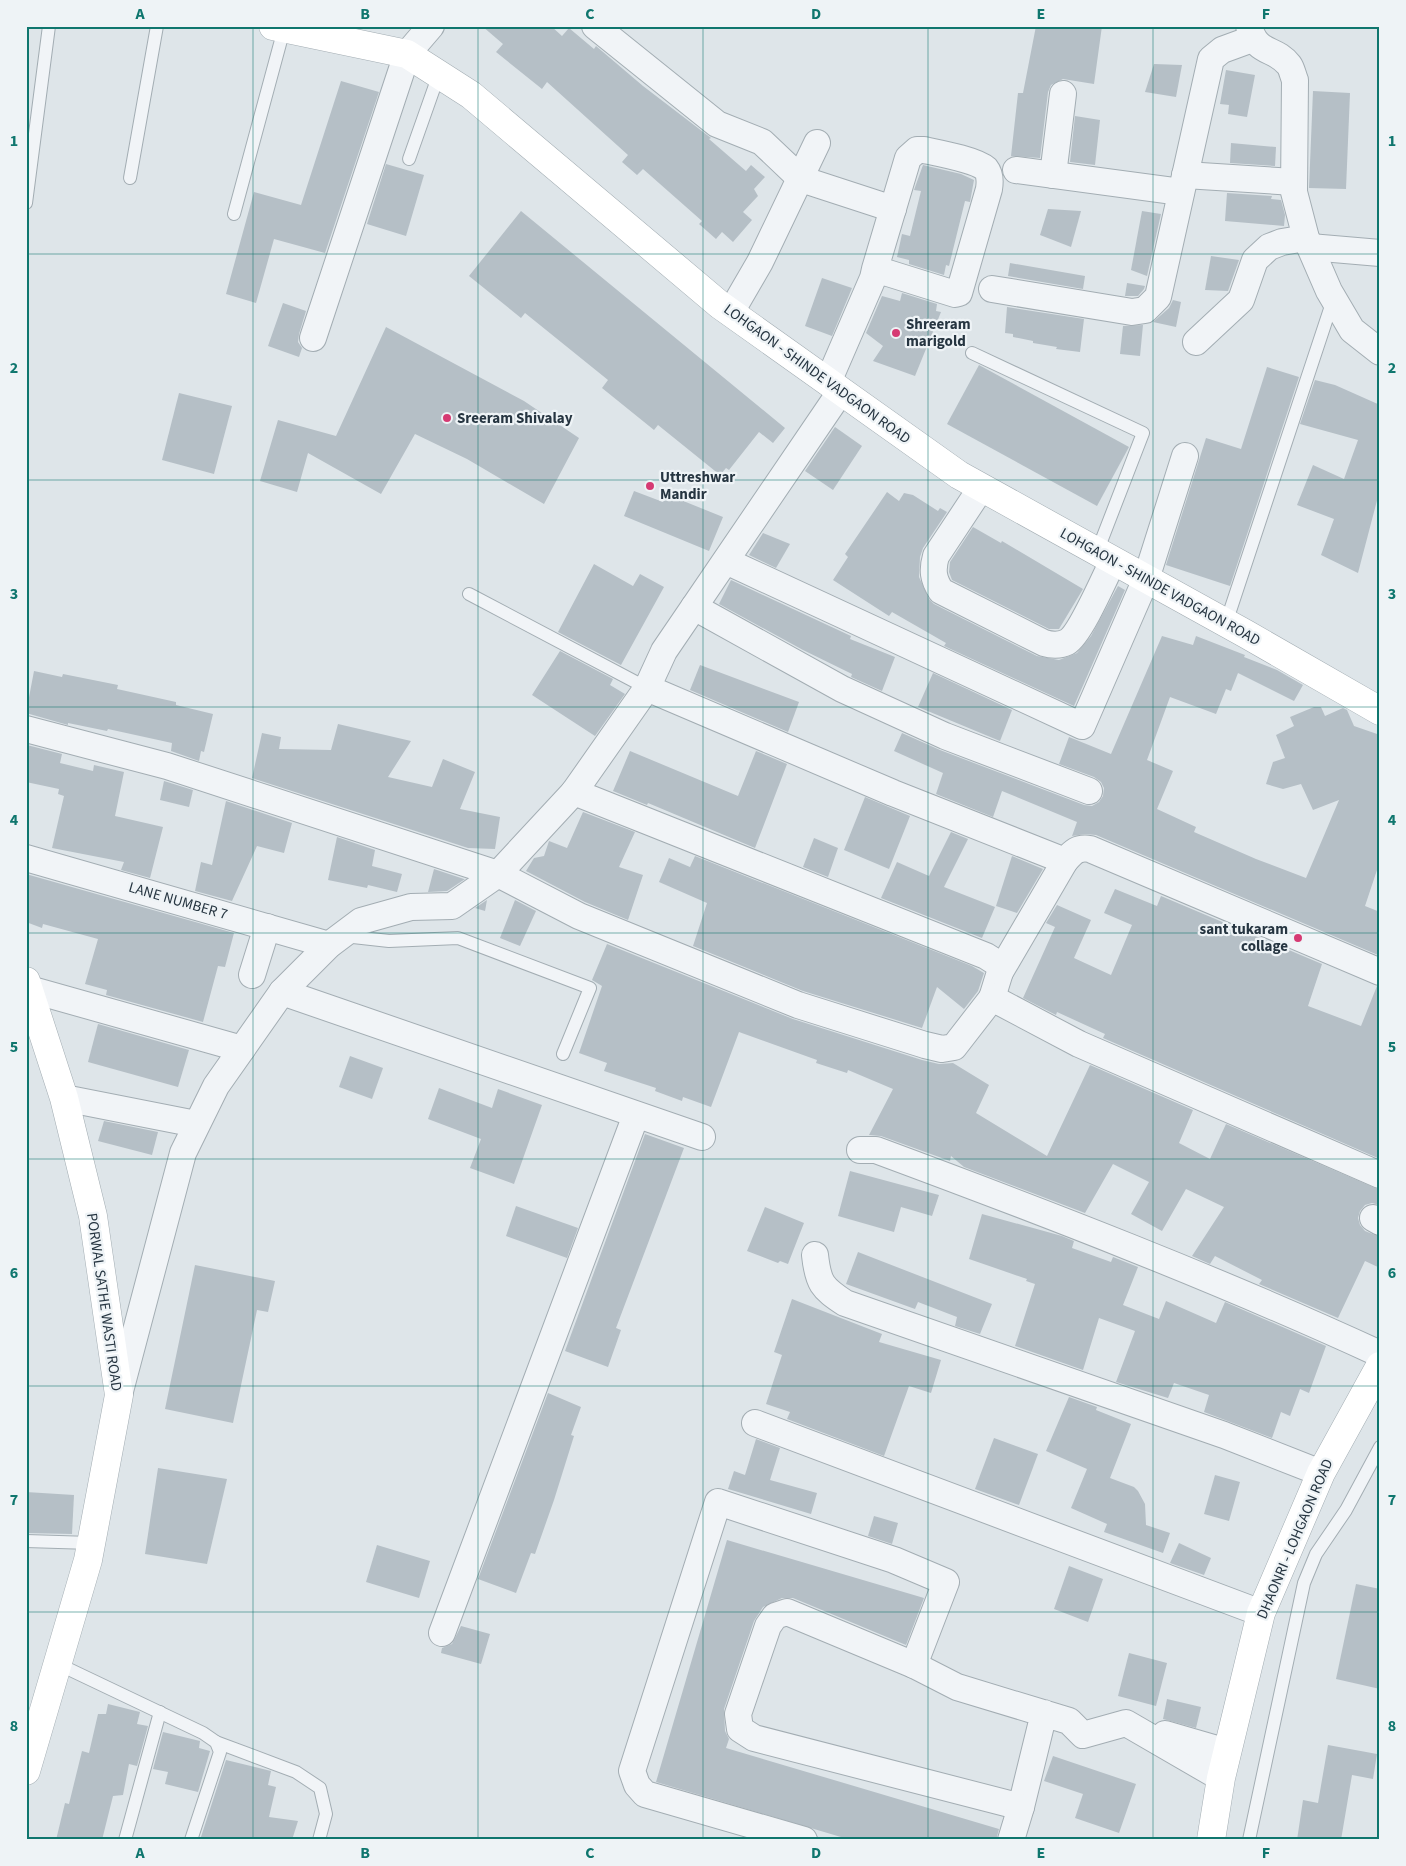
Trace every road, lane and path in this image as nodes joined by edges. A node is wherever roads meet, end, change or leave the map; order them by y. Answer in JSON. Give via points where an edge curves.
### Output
{"nodes":[{"id":1,"x":49,"y":26,"type":"edge"},
{"id":2,"x":158,"y":26,"type":"edge"},
{"id":3,"x":431,"y":26,"type":"edge"},
{"id":4,"x":595,"y":26,"type":"edge"},
{"id":5,"x":279,"y":27,"type":"edge"},
{"id":6,"x":1251,"y":33,"type":"edge"},
{"id":7,"x":407,"y":54,"type":"junction"},
{"id":8,"x":439,"y":74,"type":"junction"},
{"id":9,"x":1063,"y":94,"type":"dead end"},
{"id":10,"x":817,"y":143,"type":"dead end"},
{"id":11,"x":409,"y":159,"type":"dead end"},
{"id":12,"x":1016,"y":170,"type":"dead end"},
{"id":13,"x":1053,"y":175,"type":"junction"},
{"id":14,"x":130,"y":178,"type":"dead end"},
{"id":15,"x":801,"y":179,"type":"junction"},
{"id":16,"x":1294,"y":182,"type":"junction"},
{"id":17,"x":1183,"y":184,"type":"junction"},
{"id":18,"x":26,"y":203,"type":"edge"},
{"id":19,"x":893,"y":209,"type":"junction"},
{"id":20,"x":234,"y":214,"type":"dead end"},
{"id":21,"x":1308,"y":242,"type":"junction"},
{"id":22,"x":1380,"y":253,"type":"edge"},
{"id":23,"x":875,"y":269,"type":"junction"},
{"id":24,"x":992,"y":289,"type":"dead end"},
{"id":25,"x":1334,"y":299,"type":"junction"},
{"id":26,"x":731,"y":312,"type":"junction"},
{"id":27,"x":313,"y":338,"type":"dead end"},
{"id":28,"x":1196,"y":342,"type":"dead end"},
{"id":29,"x":1380,"y":352,"type":"edge"},
{"id":30,"x":972,"y":353,"type":"dead end"},
{"id":31,"x":835,"y":387,"type":"junction"},
{"id":32,"x":1184,"y":456,"type":"dead end"},
{"id":33,"x":982,"y":488,"type":"junction"},
{"id":34,"x":1105,"y":556,"type":"junction"},
{"id":35,"x":726,"y":561,"type":"junction"},
{"id":36,"x":1146,"y":579,"type":"junction"},
{"id":37,"x":469,"y":594,"type":"dead end"},
{"id":38,"x":694,"y":607,"type":"junction"},
{"id":39,"x":1226,"y":623,"type":"junction"},
{"id":40,"x":647,"y":688,"type":"junction"},
{"id":41,"x":1380,"y":711,"type":"edge"},
{"id":42,"x":26,"y":729,"type":"edge"},
{"id":43,"x":1089,"y":790,"type":"dead end"},
{"id":44,"x":574,"y":792,"type":"junction"},
{"id":45,"x":26,"y":858,"type":"edge"},
{"id":46,"x":1065,"y":861,"type":"junction"},
{"id":47,"x":498,"y":874,"type":"junction"},
{"id":48,"x":267,"y":927,"type":"junction"},
{"id":49,"x":335,"y":940,"type":"junction"},
{"id":50,"x":1000,"y":972,"type":"junction"},
{"id":51,"x":1380,"y":972,"type":"edge"},
{"id":52,"x":252,"y":975,"type":"dead end"},
{"id":53,"x":28,"y":985,"type":"edge"},
{"id":54,"x":282,"y":992,"type":"junction"},
{"id":55,"x":992,"y":998,"type":"junction"},
{"id":56,"x":242,"y":1049,"type":"junction"},
{"id":57,"x":563,"y":1054,"type":"dead end"},
{"id":58,"x":64,"y":1098,"type":"junction"},
{"id":59,"x":636,"y":1115,"type":"junction"},
{"id":60,"x":196,"y":1124,"type":"junction"},
{"id":61,"x":702,"y":1137,"type":"dead end"},
{"id":62,"x":860,"y":1150,"type":"dead end"},
{"id":63,"x":1380,"y":1175,"type":"edge"},
{"id":64,"x":815,"y":1255,"type":"dead end"},
{"id":65,"x":1380,"y":1354,"type":"edge"},
{"id":66,"x":1380,"y":1366,"type":"edge"},
{"id":67,"x":119,"y":1395,"type":"junction"},
{"id":68,"x":755,"y":1423,"type":"dead end"},
{"id":69,"x":1380,"y":1447,"type":"edge"},
{"id":70,"x":1321,"y":1473,"type":"junction"},
{"id":71,"x":26,"y":1541,"type":"edge"},
{"id":72,"x":91,"y":1543,"type":"junction"},
{"id":73,"x":1261,"y":1613,"type":"junction"},
{"id":74,"x":442,"y":1633,"type":"dead end"},
{"id":75,"x":58,"y":1664,"type":"junction"},
{"id":76,"x":914,"y":1665,"type":"junction"},
{"id":77,"x":160,"y":1712,"type":"junction"},
{"id":78,"x":1044,"y":1713,"type":"junction"},
{"id":79,"x":216,"y":1742,"type":"junction"},
{"id":80,"x":1224,"y":1765,"type":"junction"},
{"id":81,"x":26,"y":1771,"type":"edge"},
{"id":82,"x":1021,"y":1808,"type":"junction"},
{"id":83,"x":125,"y":1840,"type":"edge"},
{"id":84,"x":191,"y":1840,"type":"edge"},
{"id":85,"x":319,"y":1840,"type":"edge"},
{"id":86,"x":804,"y":1840,"type":"edge"},
{"id":87,"x":1012,"y":1840,"type":"edge"},
{"id":88,"x":1211,"y":1840,"type":"edge"},
{"id":89,"x":1249,"y":1840,"type":"edge"}],
"edges":[{"from":1,"to":18,"type":"lane"},
{"from":2,"to":14,"type":"lane"},
{"from":3,"to":7,"type":"street"},
{"from":4,"to":15,"type":"street","via":[[717,124],[762,142]]},
{"from":5,"to":7,"type":"street","name":"LOHGAON - SHINDE VADGAON ROAD"},
{"from":5,"to":20,"type":"lane"},
{"from":6,"to":16,"type":"street","via":[[1260,47],[1289,65],[1295,80]]},
{"from":6,"to":17,"type":"street","via":[[1211,59]]},
{"from":7,"to":8,"type":"street","name":"LOHGAON - SHINDE VADGAON ROAD"},
{"from":7,"to":27,"type":"street"},
{"from":8,"to":11,"type":"lane"},
{"from":8,"to":26,"type":"street","name":"LOHGAON - SHINDE VADGAON ROAD","via":[[471,95]]},
{"from":9,"to":13,"type":"street"},
{"from":10,"to":15,"type":"street"},
{"from":12,"to":13,"type":"street"},
{"from":13,"to":17,"type":"street"},
{"from":15,"to":19,"type":"street"},
{"from":15,"to":26,"type":"street"},
{"from":16,"to":17,"type":"street"},
{"from":16,"to":21,"type":"street"},
{"from":17,"to":24,"type":"street","via":[[1158,297],[1145,310],[1132,312]]},
{"from":19,"to":23,"type":"street"},
{"from":19,"to":23,"type":"street","via":[[908,158],[917,150],[976,164],[986,170],[990,178],[990,189],[959,293]]},
{"from":21,"to":22,"type":"street"},
{"from":21,"to":25,"type":"street"},
{"from":21,"to":28,"type":"street","via":[[1282,242],[1269,247],[1255,260],[1241,300]]},
{"from":23,"to":31,"type":"street"},
{"from":25,"to":29,"type":"street","via":[[1352,330]]},
{"from":25,"to":39,"type":"lane"},
{"from":26,"to":31,"type":"street","name":"LOHGAON - SHINDE VADGAON ROAD"},
{"from":30,"to":34,"type":"lane","via":[[1143,433]]},
{"from":31,"to":33,"type":"street","name":"LOHGAON - SHINDE VADGAON ROAD"},
{"from":31,"to":35,"type":"street"},
{"from":32,"to":36,"type":"street"},
{"from":33,"to":34,"type":"street","name":"LOHGAON - SHINDE VADGAON ROAD"},
{"from":33,"to":34,"type":"street","via":[[936,556],[934,580],[941,592],[1054,645],[1067,642],[1077,632]]},
{"from":34,"to":36,"type":"street","name":"LOHGAON - SHINDE VADGAON ROAD"},
{"from":35,"to":36,"type":"street","via":[[1082,726]]},
{"from":35,"to":38,"type":"street"},
{"from":36,"to":39,"type":"street","name":"LOHGAON - SHINDE VADGAON ROAD"},
{"from":37,"to":40,"type":"lane"},
{"from":38,"to":40,"type":"street","via":[[664,652]]},
{"from":38,"to":43,"type":"street","via":[[876,705],[945,736]]},
{"from":39,"to":41,"type":"street","name":"LOHGAON - SHINDE VADGAON ROAD"},
{"from":40,"to":44,"type":"street"},
{"from":40,"to":46,"type":"street","via":[[893,793]]},
{"from":42,"to":47,"type":"street","via":[[167,766]]},
{"from":44,"to":47,"type":"street"},
{"from":44,"to":50,"type":"street","via":[[986,956],[997,963]]},
{"from":45,"to":48,"type":"street","name":"LANE NUMBER 7"},
{"from":46,"to":50,"type":"street"},
{"from":46,"to":51,"type":"street","via":[[1075,850],[1090,849]]},
{"from":47,"to":49,"type":"street","via":[[452,906],[411,907],[360,921]]},
{"from":47,"to":55,"type":"street","via":[[579,916],[789,1001],[925,1045],[942,1049],[954,1047]]},
{"from":48,"to":49,"type":"street","name":"LANE NUMBER 7"},
{"from":48,"to":52,"type":"street"},
{"from":49,"to":54,"type":"street"},
{"from":49,"to":57,"type":"lane","via":[[458,938],[590,988]]},
{"from":50,"to":55,"type":"street"},
{"from":53,"to":56,"type":"street"},
{"from":53,"to":58,"type":"street","name":"PORWAL SATHE WASTI ROAD"},
{"from":54,"to":56,"type":"street"},
{"from":54,"to":59,"type":"street","via":[[460,1051]]},
{"from":55,"to":63,"type":"street","via":[[1079,1044]]},
{"from":56,"to":60,"type":"street","via":[[216,1086]]},
{"from":58,"to":60,"type":"street"},
{"from":58,"to":67,"type":"street","name":"PORWAL SATHE WASTI ROAD","via":[[93,1216]]},
{"from":59,"to":61,"type":"street"},
{"from":59,"to":74,"type":"street"},
{"from":60,"to":67,"type":"street","via":[[183,1153]]},
{"from":62,"to":65,"type":"street","via":[[876,1150],[1051,1214],[1296,1315]]},
{"from":64,"to":70,"type":"street","via":[[817,1276],[826,1291],[846,1303],[1224,1435]]},
{"from":66,"to":70,"type":"street","name":"DHAONRI - LOHGAON ROAD"},
{"from":67,"to":72,"type":"street","name":"PORWAL SATHE WASTI ROAD"},
{"from":68,"to":73,"type":"street"},
{"from":69,"to":89,"type":"lane","via":[[1346,1510],[1316,1554],[1304,1583]]},
{"from":70,"to":73,"type":"street","name":"DHAONRI - LOHGAON ROAD"},
{"from":71,"to":72,"type":"lane"},
{"from":72,"to":75,"type":"street","name":"PORWAL SATHE WASTI ROAD"},
{"from":73,"to":80,"type":"street","name":"DHAONRI - LOHGAON ROAD"},
{"from":75,"to":77,"type":"lane"},
{"from":75,"to":81,"type":"street","name":"PORWAL SATHE WASTI ROAD"},
{"from":76,"to":78,"type":"street","via":[[957,1687]]},
{"from":76,"to":82,"type":"street","via":[[787,1612],[775,1616],[768,1626],[738,1714],[740,1729],[754,1738]]},
{"from":76,"to":86,"type":"street","via":[[946,1582],[894,1560],[718,1502],[632,1771],[637,1785],[645,1794]]},
{"from":77,"to":79,"type":"lane"},
{"from":77,"to":83,"type":"lane"},
{"from":78,"to":80,"type":"street","via":[[1069,1721],[1083,1734],[1126,1723]]},
{"from":78,"to":82,"type":"street"},
{"from":79,"to":84,"type":"lane","via":[[220,1752]]},
{"from":79,"to":85,"type":"lane","via":[[296,1772],[320,1788],[326,1814]]},
{"from":80,"to":88,"type":"street","name":"DHAONRI - LOHGAON ROAD"},
{"from":82,"to":87,"type":"street"}]}
